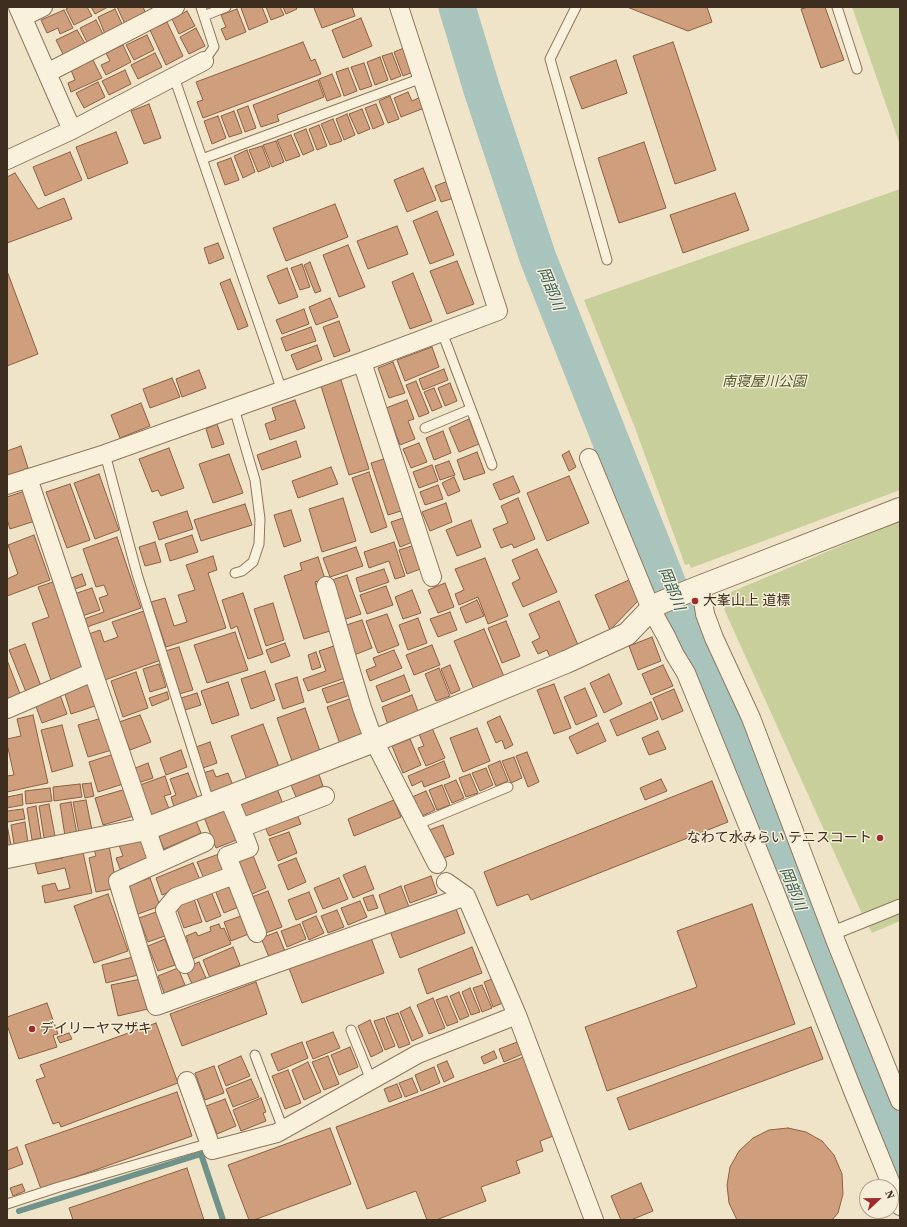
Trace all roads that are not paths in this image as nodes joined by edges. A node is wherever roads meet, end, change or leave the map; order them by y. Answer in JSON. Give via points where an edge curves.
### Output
{"nodes":[{"id":1,"x":43,"y":7,"type":"edge"},
{"id":2,"x":176,"y":7,"type":"edge"},
{"id":3,"x":226,"y":7,"type":"edge"},
{"id":4,"x":399,"y":7,"type":"edge"},
{"id":5,"x":576,"y":7,"type":"edge"},
{"id":6,"x":837,"y":7,"type":"edge"},
{"id":7,"x":203,"y":11,"type":"edge"},
{"id":8,"x":20,"y":12,"type":"edge"},
{"id":9,"x":204,"y":61,"type":"joint"},
{"id":10,"x":857,"y":69,"type":"dead end"},
{"id":11,"x":47,"y":73,"type":"junction"},
{"id":12,"x":174,"y":77,"type":"junction"},
{"id":13,"x":422,"y":78,"type":"junction"},
{"id":14,"x":72,"y":130,"type":"junction"},
{"id":15,"x":202,"y":159,"type":"junction"},
{"id":16,"x":7,"y":160,"type":"edge"},
{"id":17,"x":607,"y":260,"type":"dead end"},
{"id":18,"x":442,"y":332,"type":"junction"},
{"id":19,"x":362,"y":362,"type":"junction"},
{"id":20,"x":282,"y":391,"type":"junction"},
{"id":21,"x":234,"y":408,"type":"junction"},
{"id":22,"x":471,"y":409,"type":"junction"},
{"id":23,"x":426,"y":428,"type":"dead end"},
{"id":24,"x":105,"y":454,"type":"junction"},
{"id":25,"x":589,"y":458,"type":"dead end"},
{"id":26,"x":492,"y":465,"type":"dead end"},
{"id":27,"x":28,"y":478,"type":"junction"},
{"id":28,"x":7,"y":485,"type":"edge"},
{"id":29,"x":900,"y":509,"type":"edge"},
{"id":30,"x":235,"y":574,"type":"dead end"},
{"id":31,"x":432,"y":577,"type":"dead end"},
{"id":32,"x":326,"y":586,"type":"dead end"},
{"id":33,"x":694,"y":589,"type":"junction"},
{"id":34,"x":655,"y":606,"type":"junction"},
{"id":35,"x":93,"y":672,"type":"junction"},
{"id":36,"x":7,"y":709,"type":"edge"},
{"id":37,"x":374,"y":741,"type":"junction"},
{"id":38,"x":508,"y":787,"type":"dead end"},
{"id":39,"x":325,"y":796,"type":"dead end"},
{"id":40,"x":219,"y":801,"type":"junction"},
{"id":41,"x":416,"y":825,"type":"junction"},
{"id":42,"x":241,"y":828,"type":"junction"},
{"id":43,"x":146,"y":829,"type":"junction"},
{"id":44,"x":205,"y":842,"type":"dead end"},
{"id":45,"x":7,"y":857,"type":"edge"},
{"id":46,"x":158,"y":863,"type":"junction"},
{"id":47,"x":437,"y":864,"type":"dead end"},
{"id":48,"x":234,"y":875,"type":"junction"},
{"id":49,"x":446,"y":882,"type":"dead end"},
{"id":50,"x":466,"y":896,"type":"junction"},
{"id":51,"x":900,"y":906,"type":"edge"},
{"id":52,"x":257,"y":933,"type":"dead end"},
{"id":53,"x":832,"y":933,"type":"junction"},
{"id":54,"x":185,"y":964,"type":"dead end"},
{"id":55,"x":517,"y":1015,"type":"junction"},
{"id":56,"x":351,"y":1030,"type":"dead end"},
{"id":57,"x":255,"y":1055,"type":"dead end"},
{"id":58,"x":371,"y":1080,"type":"junction"},
{"id":59,"x":187,"y":1081,"type":"dead end"},
{"id":60,"x":900,"y":1101,"type":"edge"},
{"id":61,"x":283,"y":1129,"type":"junction"},
{"id":62,"x":210,"y":1143,"type":"junction"},
{"id":63,"x":7,"y":1204,"type":"edge"},
{"id":64,"x":900,"y":1206,"type":"edge"},
{"id":65,"x":594,"y":1220,"type":"edge"}],
"edges":[{"from":1,"to":8,"type":"street"},
{"from":2,"to":11,"type":"street"},
{"from":3,"to":7,"type":"lane"},
{"from":4,"to":13,"type":"street"},
{"from":5,"to":17,"type":"lane","via":[[550,59]]},
{"from":6,"to":10,"type":"lane"},
{"from":7,"to":9,"type":"lane","via":[[214,47]]},
{"from":8,"to":11,"type":"street"},
{"from":9,"to":12,"type":"street"},
{"from":11,"to":14,"type":"street"},
{"from":12,"to":14,"type":"street"},
{"from":12,"to":15,"type":"lane"},
{"from":13,"to":15,"type":"lane"},
{"from":13,"to":18,"type":"street","via":[[498,311]]},
{"from":14,"to":16,"type":"street"},
{"from":15,"to":20,"type":"lane"},
{"from":18,"to":19,"type":"street"},
{"from":18,"to":22,"type":"lane"},
{"from":19,"to":20,"type":"street"},
{"from":19,"to":31,"type":"street"},
{"from":20,"to":21,"type":"street"},
{"from":21,"to":24,"type":"street"},
{"from":21,"to":30,"type":"lane","via":[[255,480],[260,519],[260,544],[253,562]]},
{"from":22,"to":23,"type":"lane"},
{"from":22,"to":26,"type":"lane"},
{"from":24,"to":27,"type":"street"},
{"from":24,"to":40,"type":"lane","via":[[138,574]]},
{"from":25,"to":34,"type":"street"},
{"from":27,"to":28,"type":"street"},
{"from":27,"to":35,"type":"street"},
{"from":29,"to":33,"type":"street"},
{"from":32,"to":37,"type":"street"},
{"from":33,"to":34,"type":"street"},
{"from":33,"to":53,"type":"street","via":[[752,718]]},
{"from":34,"to":37,"type":"street","via":[[627,634],[566,662]]},
{"from":34,"to":64,"type":"street","via":[[666,636],[686,673]]},
{"from":35,"to":36,"type":"street"},
{"from":35,"to":43,"type":"street"},
{"from":37,"to":40,"type":"street"},
{"from":37,"to":41,"type":"street"},
{"from":38,"to":41,"type":"lane"},
{"from":39,"to":42,"type":"street"},
{"from":40,"to":42,"type":"street"},
{"from":40,"to":43,"type":"street"},
{"from":41,"to":47,"type":"street"},
{"from":42,"to":48,"type":"street","via":[[249,848],[227,856]]},
{"from":43,"to":45,"type":"street"},
{"from":43,"to":46,"type":"street"},
{"from":44,"to":46,"type":"street"},
{"from":46,"to":50,"type":"street","via":[[118,880],[156,1006]]},
{"from":48,"to":52,"type":"street"},
{"from":48,"to":54,"type":"street","via":[[176,898],[165,910]]},
{"from":49,"to":50,"type":"street"},
{"from":50,"to":55,"type":"street"},
{"from":51,"to":53,"type":"street"},
{"from":53,"to":60,"type":"street"},
{"from":55,"to":58,"type":"street","via":[[418,1054]]},
{"from":55,"to":65,"type":"street"},
{"from":56,"to":58,"type":"lane"},
{"from":57,"to":61,"type":"lane"},
{"from":58,"to":61,"type":"street"},
{"from":59,"to":62,"type":"street"},
{"from":61,"to":62,"type":"street","via":[[212,1150]]},
{"from":62,"to":63,"type":"lane"}]}
